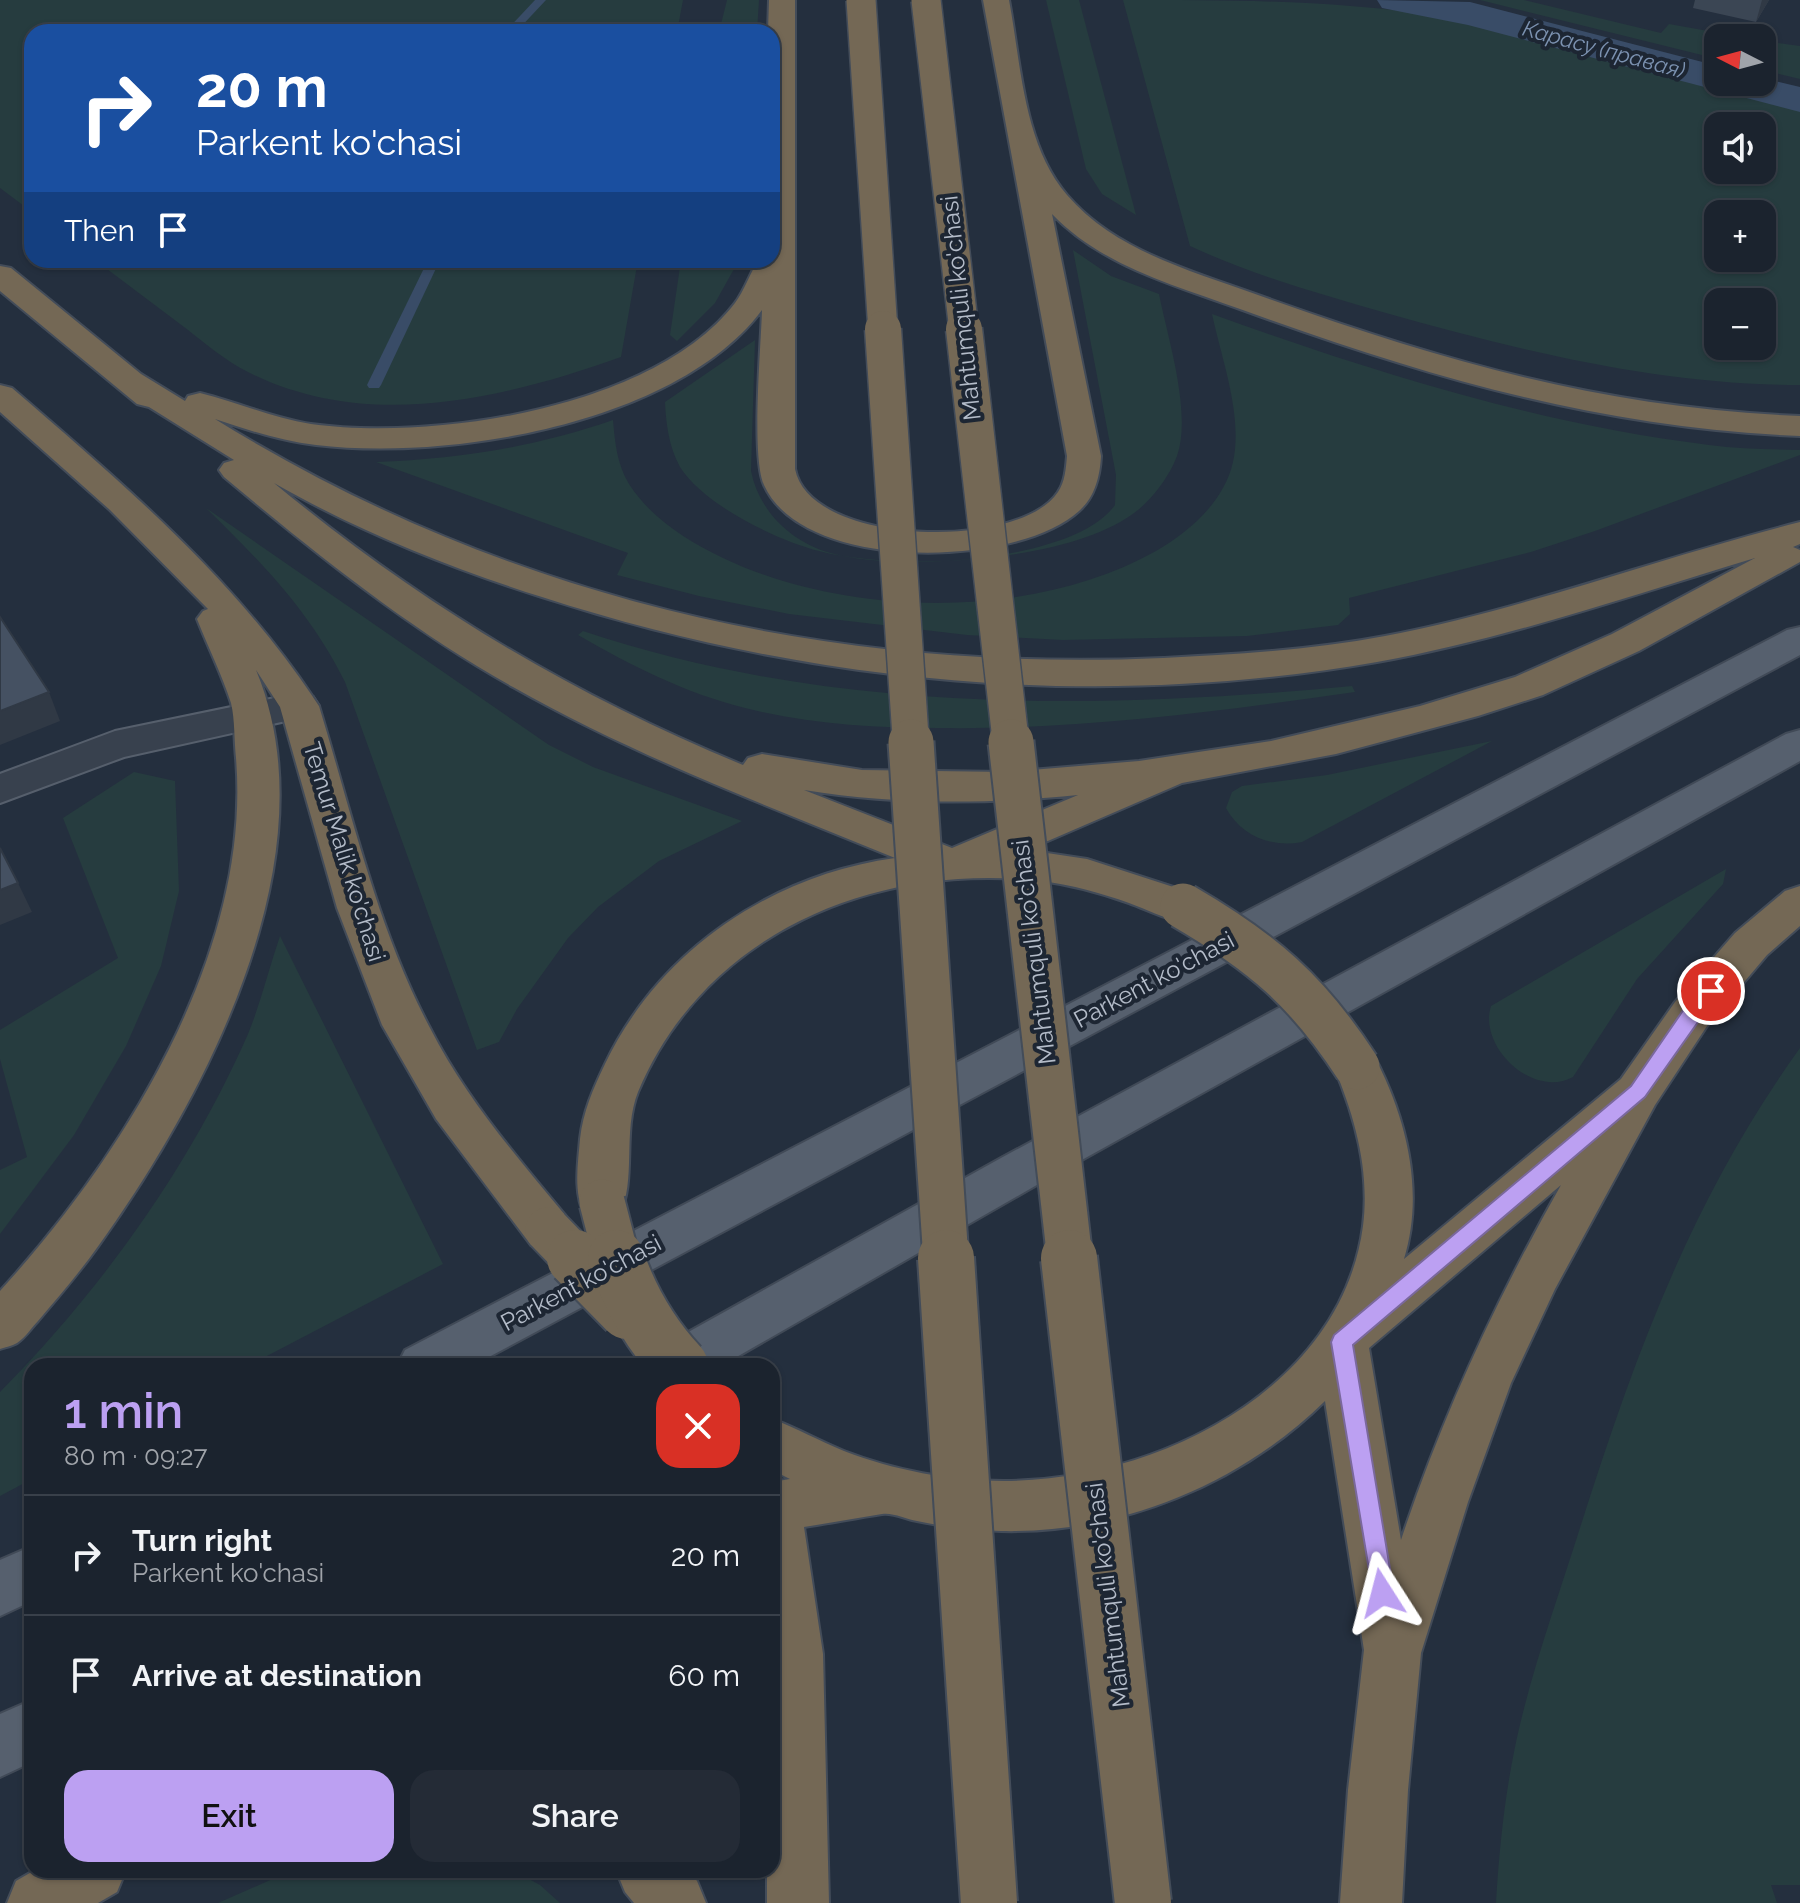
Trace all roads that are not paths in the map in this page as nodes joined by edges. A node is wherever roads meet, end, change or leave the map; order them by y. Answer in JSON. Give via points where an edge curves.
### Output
{"nodes":[{"id":1,"x":782,"y":0,"type":"edge"},
{"id":2,"x":861,"y":0,"type":"edge"},
{"id":3,"x":926,"y":0,"type":"edge"},
{"id":4,"x":996,"y":0,"type":"edge"},
{"id":5,"x":1021,"y":129,"type":"junction"},
{"id":6,"x":780,"y":163,"type":"edge"},
{"id":7,"x":771,"y":268,"type":"edge"},
{"id":8,"x":779,"y":268,"type":"edge"},
{"id":9,"x":0,"y":275,"type":"edge"},
{"id":10,"x":128,"y":380,"type":"junction"},
{"id":11,"x":0,"y":395,"type":"edge"},
{"id":12,"x":1800,"y":426,"type":"edge"},
{"id":13,"x":1800,"y":533,"type":"edge"},
{"id":14,"x":165,"y":544,"type":"junction"},
{"id":15,"x":1800,"y":549,"type":"edge"},
{"id":16,"x":1800,"y":639,"type":"edge"},
{"id":17,"x":299,"y":706,"type":"junction"},
{"id":18,"x":254,"y":715,"type":"junction"},
{"id":19,"x":659,"y":744,"type":"junction"},
{"id":20,"x":1800,"y":744,"type":"edge"},
{"id":21,"x":1182,"y":767,"type":"junction"},
{"id":22,"x":0,"y":789,"type":"edge"},
{"id":23,"x":952,"y":865,"type":"junction"},
{"id":24,"x":1800,"y":902,"type":"edge"},
{"id":25,"x":1638,"y":1092,"type":"junction"},
{"id":26,"x":0,"y":1327,"type":"edge"},
{"id":27,"x":1342,"y":1342,"type":"junction"},
{"id":28,"x":670,"y":1357,"type":"edge"},
{"id":29,"x":438,"y":1358,"type":"edge"},
{"id":30,"x":780,"y":1447,"type":"edge"},
{"id":31,"x":884,"y":1490,"type":"junction"},
{"id":32,"x":780,"y":1506,"type":"edge"},
{"id":33,"x":780,"y":1542,"type":"edge"},
{"id":34,"x":24,"y":1576,"type":"edge"},
{"id":35,"x":0,"y":1589,"type":"edge"},
{"id":36,"x":1392,"y":1653,"type":"junction"},
{"id":37,"x":24,"y":1734,"type":"edge"},
{"id":38,"x":0,"y":1747,"type":"edge"},
{"id":39,"x":654,"y":1878,"type":"edge"},
{"id":40,"x":675,"y":1903,"type":"edge"},
{"id":41,"x":798,"y":1903,"type":"edge"},
{"id":42,"x":989,"y":1903,"type":"edge"},
{"id":43,"x":1143,"y":1903,"type":"edge"},
{"id":44,"x":1371,"y":1903,"type":"edge"}],
"edges":[{"from":1,"to":6,"type":"highway"},
{"from":2,"to":42,"type":"highway","bridge":true},
{"from":3,"to":43,"type":"highway","name":"Mahtumquli ko'chasi","bridge":true},
{"from":4,"to":5,"type":"highway"},
{"from":5,"to":8,"type":"highway","via":[[1084,456],[1079,485],[1068,502],[1030,527],[974,541],[870,536],[815,516],[783,489],[776,455]]},
{"from":5,"to":12,"type":"highway","via":[[1044,185],[1077,221],[1127,253],[1213,289],[1369,343],[1542,392],[1685,418]]},
{"from":7,"to":10,"type":"highway","via":[[736,321],[691,359],[637,388],[566,414],[487,431],[410,438],[328,436],[270,426]]},
{"from":9,"to":10,"type":"highway"},
{"from":10,"to":13,"type":"highway","via":[[294,480],[477,561],[662,620],[850,659],[932,669],[1132,672],[1327,657],[1482,625]]},
{"from":10,"to":19,"type":"highway","via":[[321,540],[409,603],[510,669]]},
{"from":11,"to":14,"type":"highway","name":"Temur Malik ko'chasi"},
{"from":14,"to":17,"type":"highway","name":"Temur Malik ko'chasi","via":[[240,620]]},
{"from":14,"to":18,"type":"highway","via":[[219,624],[247,685]]},
{"from":15,"to":21,"type":"highway","via":[[1571,669],[1510,693],[1349,738]]},
{"from":16,"to":29,"type":"main road","name":"Parkent ko'chasi"},
{"from":17,"to":18,"type":"street"},
{"from":17,"to":28,"type":"highway","name":"Temur Malik ko'chasi","bridge":true,"via":[[377,963],[442,1091],[548,1230]]},
{"from":18,"to":22,"type":"street","via":[[115,745]]},
{"from":18,"to":26,"type":"highway","via":[[262,775],[255,858],[224,972],[167,1098],[126,1170],[73,1244]]},
{"from":19,"to":21,"type":"highway","via":[[733,763],[874,785],[977,787]]},
{"from":19,"to":23,"type":"highway"},
{"from":20,"to":28,"type":"main road"},
{"from":21,"to":23,"type":"highway"},
{"from":23,"to":27,"type":"highway","bridge":true,"via":[[1070,870],[1183,906],[1254,948],[1314,1002],[1357,1067],[1384,1142],[1388,1222],[1367,1300]]},
{"from":23,"to":28,"type":"highway","bridge":true,"via":[[840,885],[789,906],[741,933],[662,1004],[613,1096],[602,1202],[618,1271]]},
{"from":24,"to":25,"type":"highway","via":[[1751,944],[1691,1014]]},
{"from":25,"to":27,"type":"highway"},
{"from":25,"to":36,"type":"highway","via":[[1535,1278],[1485,1383]]},
{"from":27,"to":31,"type":"highway","via":[[1312,1382],[1230,1448],[1124,1491],[1004,1506]]},
{"from":27,"to":36,"type":"highway"},
{"from":30,"to":31,"type":"highway"},
{"from":31,"to":32,"type":"highway"},
{"from":33,"to":41,"type":"highway","via":[[795,1641]]},
{"from":34,"to":35,"type":"main road"},
{"from":36,"to":44,"type":"highway"},
{"from":37,"to":38,"type":"main road"},
{"from":39,"to":40,"type":"highway"}]}
